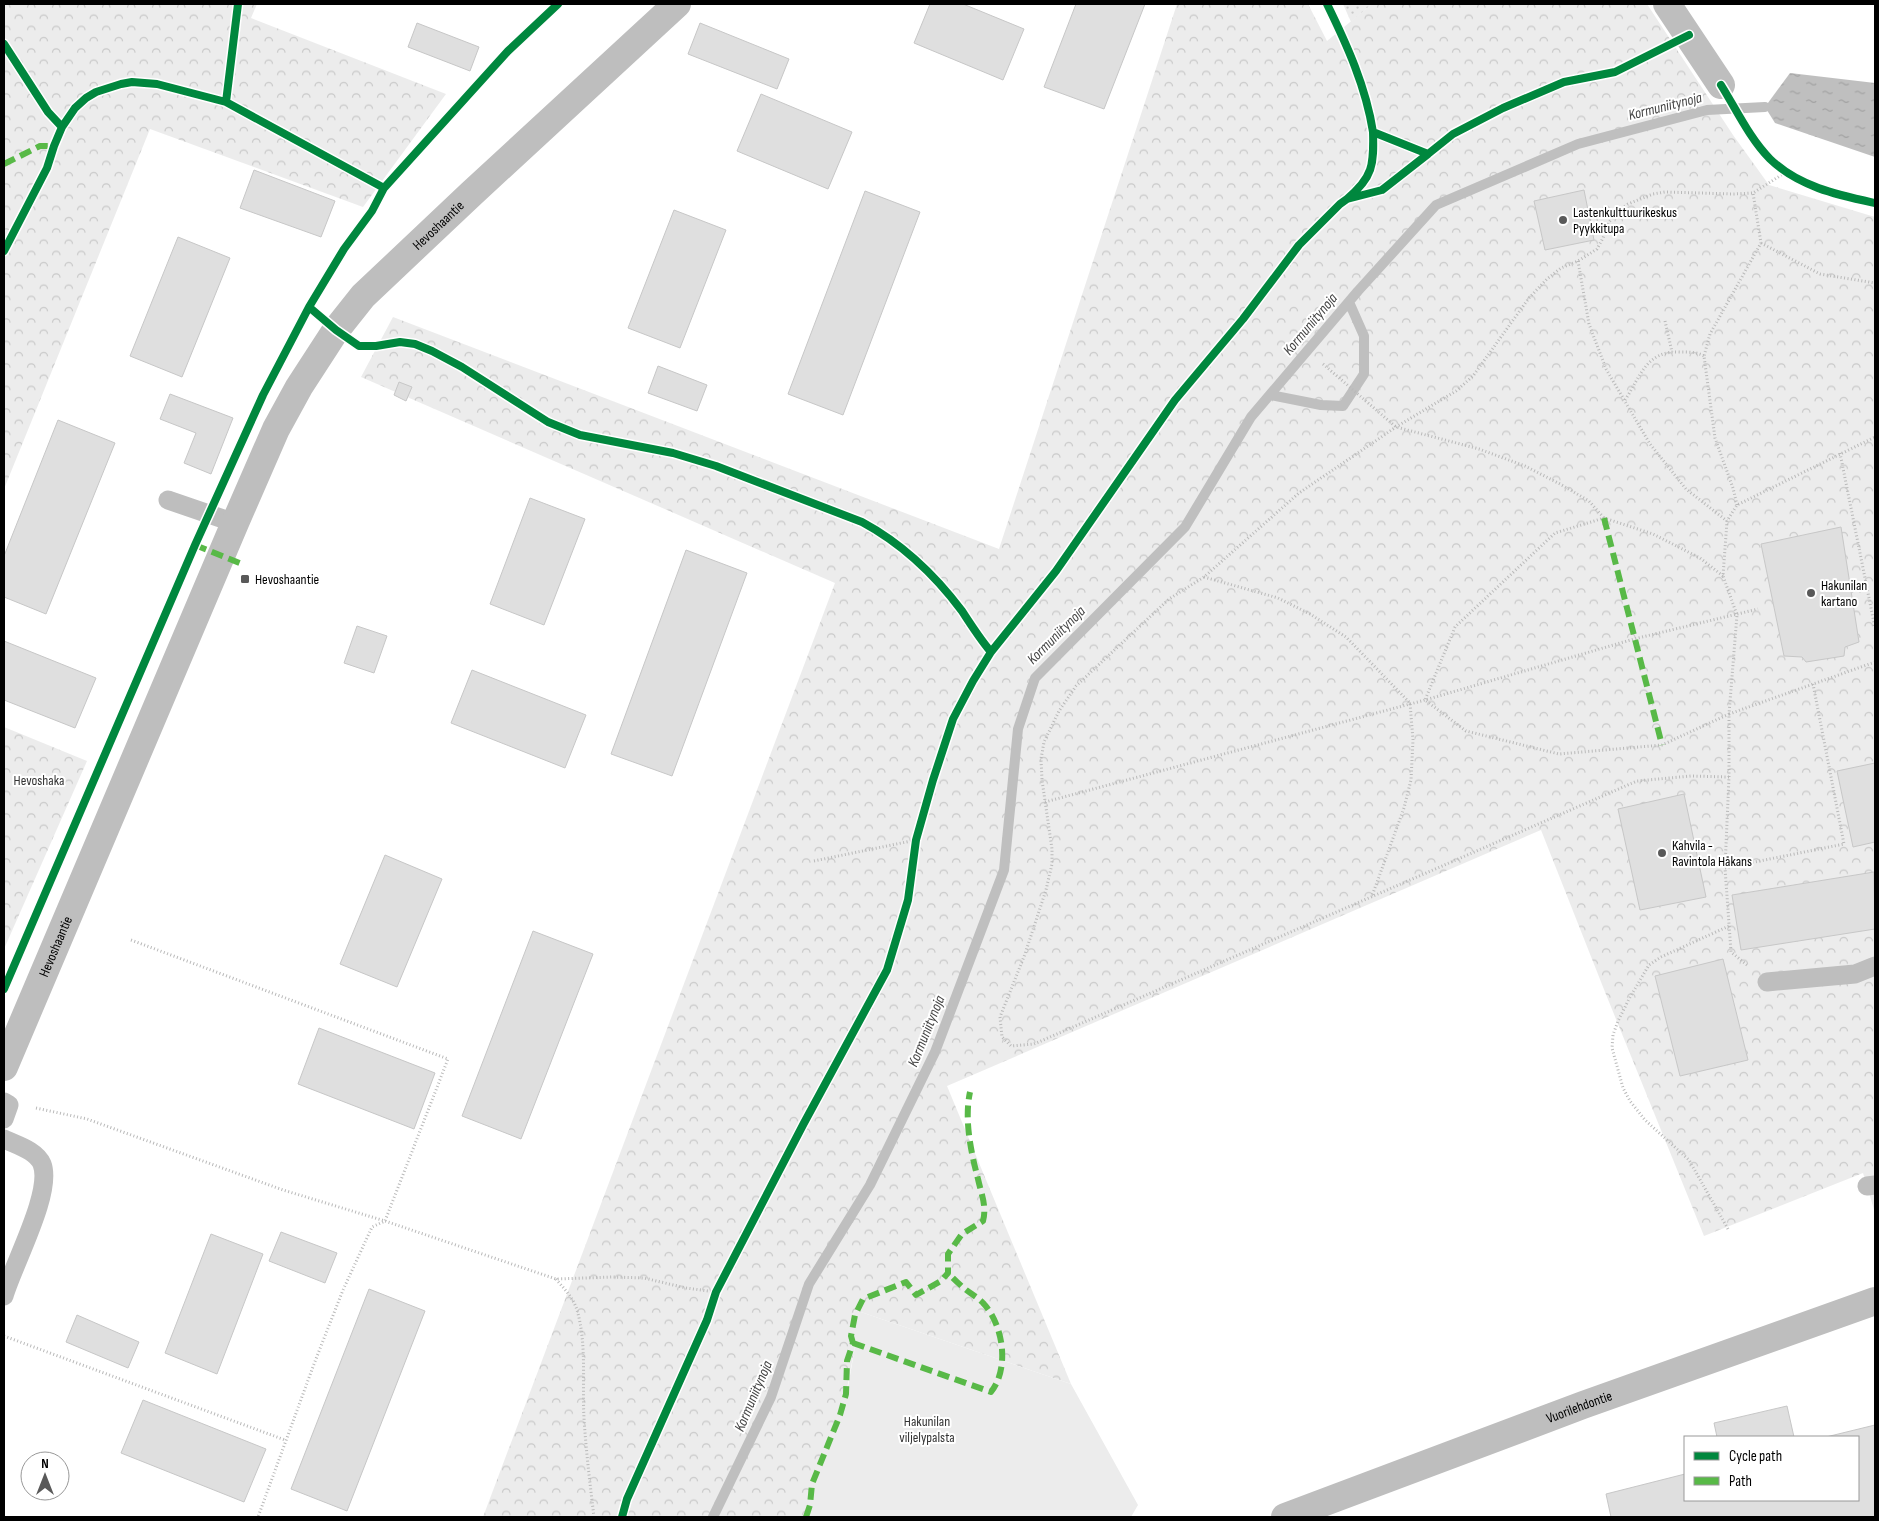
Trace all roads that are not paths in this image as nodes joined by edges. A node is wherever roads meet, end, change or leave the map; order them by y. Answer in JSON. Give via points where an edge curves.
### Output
{"nodes":[{"id":1,"x":677,"y":4,"type":"edge"},
{"id":2,"x":1667,"y":4,"type":"edge"},
{"id":3,"x":1721,"y":85,"type":"dead end"},
{"id":4,"x":168,"y":500,"type":"dead end"},
{"id":5,"x":235,"y":523,"type":"junction"},
{"id":6,"x":1875,"y":966,"type":"edge"},
{"id":7,"x":1767,"y":982,"type":"road end"},
{"id":8,"x":4,"y":1068,"type":"edge"},
{"id":9,"x":4,"y":1102,"type":"edge"},
{"id":10,"x":4,"y":1119,"type":"edge"},
{"id":11,"x":4,"y":1139,"type":"edge"},
{"id":12,"x":4,"y":1296,"type":"edge"},
{"id":13,"x":1875,"y":1301,"type":"edge"},
{"id":14,"x":1285,"y":1517,"type":"edge"}],
"edges":[{"from":1,"to":5,"type":"street","name":"Hevoshaantie","via":[[363,296],[336,330],[299,387],[276,429]]},
{"from":2,"to":3,"type":"street"},
{"from":4,"to":5,"type":"lane"},
{"from":5,"to":8,"type":"street","name":"Hevoshaantie"},
{"from":6,"to":7,"type":"lane","via":[[1855,974]]},
{"from":9,"to":10,"type":"lane","via":[[9,1104]]},
{"from":11,"to":12,"type":"lane","via":[[33,1152],[42,1164],[44,1186]]},
{"from":13,"to":14,"type":"street","name":"Vuorilehdontie","via":[[1583,1405]]}]}
